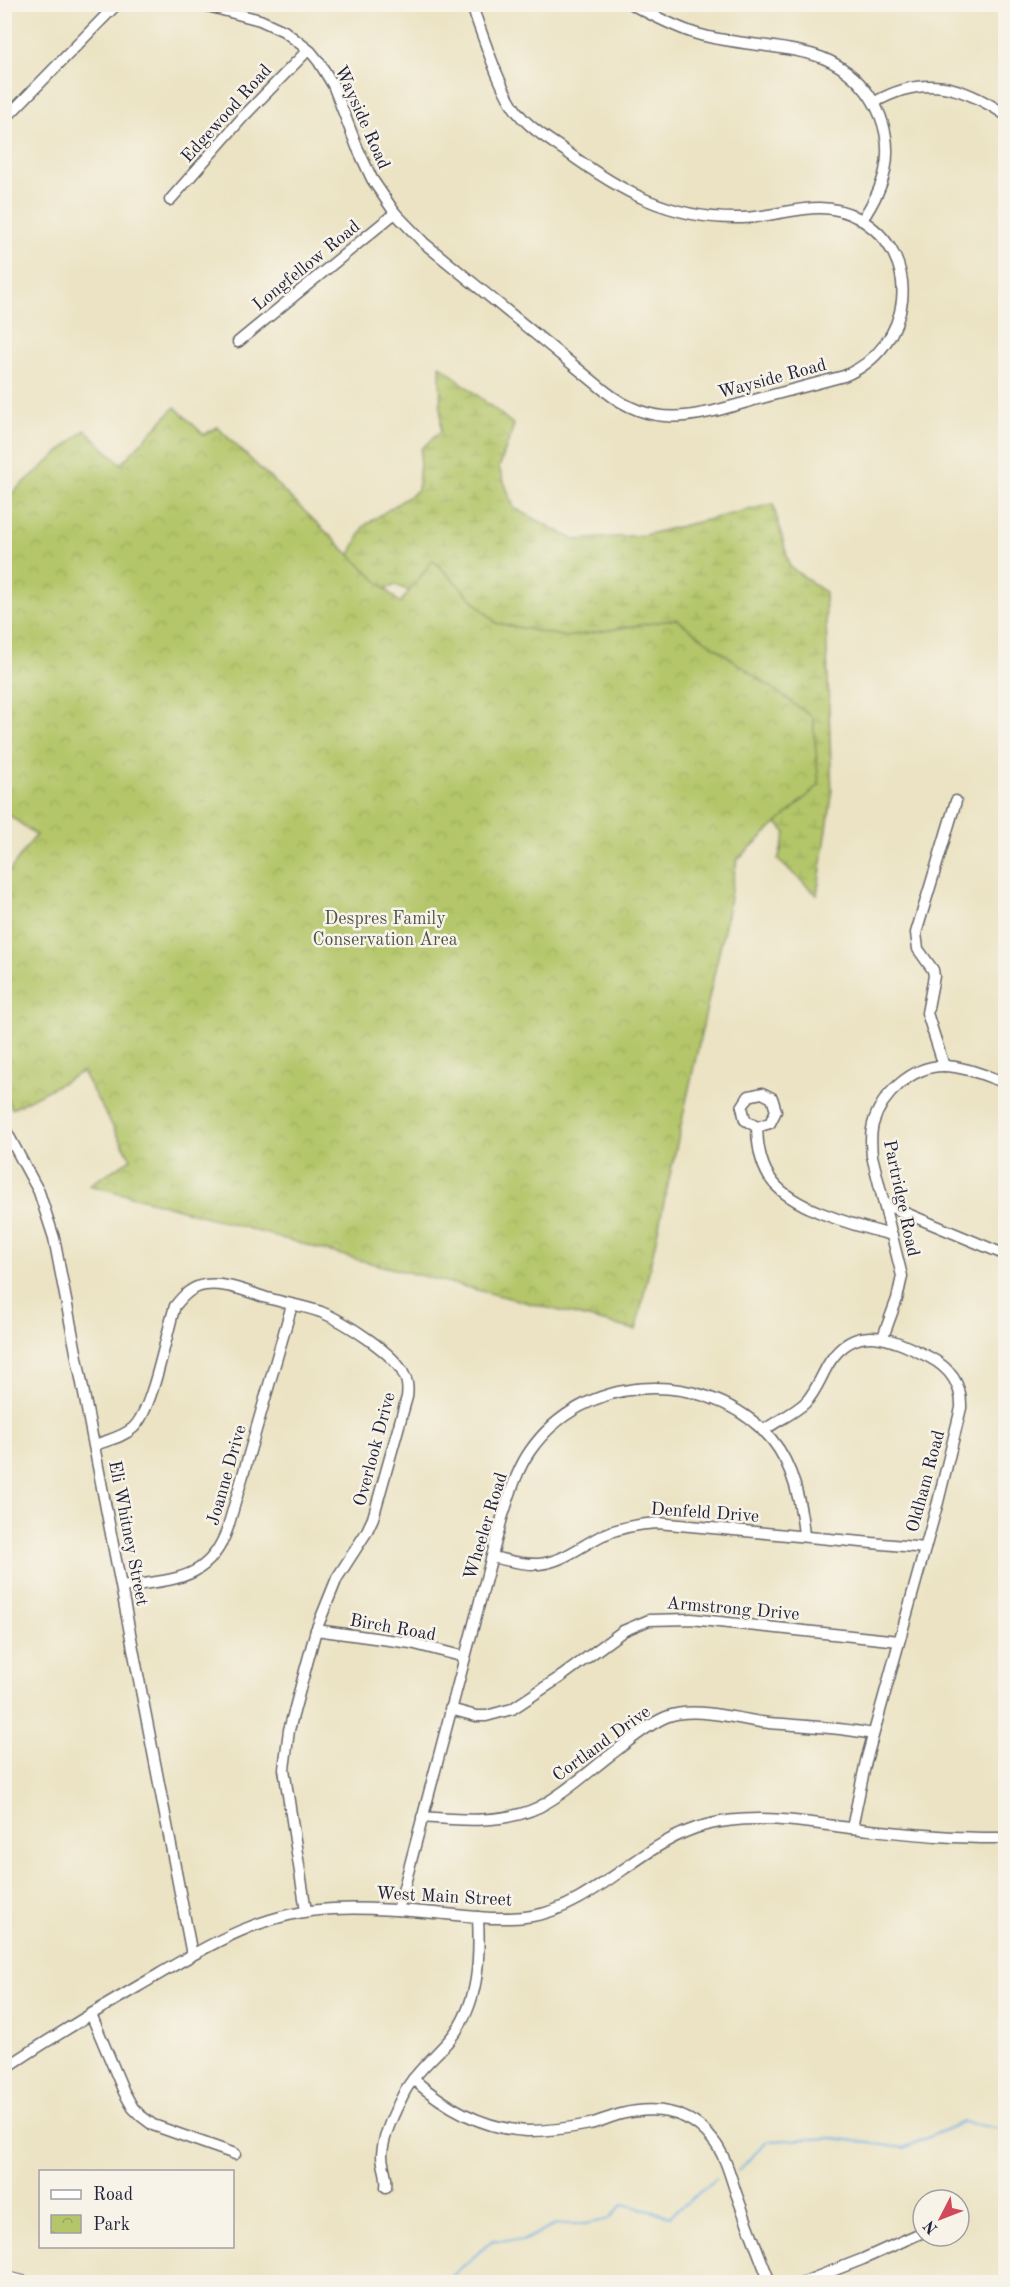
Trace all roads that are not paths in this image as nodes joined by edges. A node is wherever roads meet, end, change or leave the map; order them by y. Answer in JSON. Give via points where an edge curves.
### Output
{"nodes":[{"id":1,"x":117,"y":4,"type":"edge"},
{"id":2,"x":200,"y":4,"type":"edge"},
{"id":3,"x":631,"y":4,"type":"edge"},
{"id":4,"x":474,"y":5,"type":"edge"},
{"id":5,"x":308,"y":50,"type":"junction"},
{"id":6,"x":875,"y":102,"type":"junction"},
{"id":7,"x":1005,"y":115,"type":"edge"},
{"id":8,"x":4,"y":120,"type":"edge"},
{"id":9,"x":170,"y":200,"type":"dead end"},
{"id":10,"x":395,"y":213,"type":"junction"},
{"id":11,"x":861,"y":220,"type":"junction"},
{"id":12,"x":238,"y":342,"type":"dead end"},
{"id":13,"x":956,"y":801,"type":"dead end"},
{"id":14,"x":944,"y":1066,"type":"junction"},
{"id":15,"x":1005,"y":1083,"type":"edge"},
{"id":16,"x":4,"y":1127,"type":"edge"},
{"id":17,"x":757,"y":1127,"type":"dead end"},
{"id":18,"x":884,"y":1204,"type":"junction"},
{"id":19,"x":892,"y":1235,"type":"junction"},
{"id":20,"x":1005,"y":1255,"type":"edge"},
{"id":21,"x":292,"y":1305,"type":"junction"},
{"id":22,"x":883,"y":1337,"type":"junction"},
{"id":23,"x":763,"y":1431,"type":"junction"},
{"id":24,"x":95,"y":1445,"type":"junction"},
{"id":25,"x":804,"y":1536,"type":"junction"},
{"id":26,"x":925,"y":1548,"type":"junction"},
{"id":27,"x":492,"y":1557,"type":"junction"},
{"id":28,"x":122,"y":1587,"type":"junction"},
{"id":29,"x":316,"y":1630,"type":"junction"},
{"id":30,"x":898,"y":1641,"type":"junction"},
{"id":31,"x":465,"y":1658,"type":"junction"},
{"id":32,"x":450,"y":1709,"type":"junction"},
{"id":33,"x":873,"y":1734,"type":"junction"},
{"id":34,"x":422,"y":1817,"type":"junction"},
{"id":35,"x":852,"y":1828,"type":"junction"},
{"id":36,"x":1005,"y":1838,"type":"edge"},
{"id":37,"x":398,"y":1910,"type":"junction"},
{"id":38,"x":306,"y":1911,"type":"junction"},
{"id":39,"x":478,"y":1917,"type":"junction"},
{"id":40,"x":192,"y":1955,"type":"junction"},
{"id":41,"x":91,"y":2014,"type":"junction"},
{"id":42,"x":4,"y":2069,"type":"edge"},
{"id":43,"x":413,"y":2079,"type":"junction"},
{"id":44,"x":235,"y":2154,"type":"dead end"},
{"id":45,"x":386,"y":2187,"type":"dead end"},
{"id":46,"x":911,"y":2237,"type":"edge"},
{"id":47,"x":4,"y":2277,"type":"edge"},
{"id":48,"x":24,"y":2283,"type":"edge"},
{"id":49,"x":770,"y":2283,"type":"edge"},
{"id":50,"x":804,"y":2283,"type":"edge"}],
"edges":[{"from":1,"to":8,"type":"street"},
{"from":2,"to":5,"type":"street","name":"Wayside Road","via":[[260,20],[284,31]]},
{"from":3,"to":6,"type":"street","via":[[697,34],[806,52],[826,59],[853,76]]},
{"from":4,"to":11,"type":"street","name":"Wayside Road","via":[[504,87],[518,112],[535,130],[620,189],[658,206],[710,217],[744,218],[822,207]]},
{"from":5,"to":9,"type":"street","name":"Edgewood Road"},
{"from":5,"to":10,"type":"street","name":"Wayside Road","via":[[333,85],[372,179]]},
{"from":6,"to":7,"type":"street","via":[[906,88],[938,86],[970,93]]},
{"from":6,"to":11,"type":"street","via":[[885,132],[887,162],[879,189]]},
{"from":10,"to":11,"type":"street","name":"Wayside Road","via":[[424,243],[616,400],[642,412],[671,418],[701,415],[844,376],[874,358],[895,329],[902,307],[902,283],[890,249]]},
{"from":10,"to":12,"type":"street","name":"Longfellow Road"},
{"from":13,"to":14,"type":"street","via":[[916,933],[918,949],[933,970],[927,1013]]},
{"from":14,"to":15,"type":"street"},
{"from":14,"to":18,"type":"street","name":"Partridge Road","via":[[930,1068],[903,1082],[891,1091],[876,1114],[870,1139]]},
{"from":16,"to":24,"type":"street","name":"Eli Whitney Street","via":[[39,1192],[50,1223]]},
{"from":17,"to":19,"type":"street","via":[[764,1168],[787,1197],[832,1217]]},
{"from":18,"to":19,"type":"street","name":"Partridge Road"},
{"from":18,"to":20,"type":"street"},
{"from":19,"to":22,"type":"street","name":"Partridge Road","via":[[902,1276]]},
{"from":21,"to":24,"type":"street","name":"Overlook Drive","via":[[215,1284],[184,1295],[175,1306],[140,1419],[126,1433]]},
{"from":21,"to":28,"type":"street","name":"Joanne Drive","via":[[217,1554],[207,1564],[180,1577]]},
{"from":21,"to":29,"type":"street","name":"Overlook Drive","via":[[319,1311],[350,1327],[399,1365],[408,1386],[373,1518],[337,1578]]},
{"from":22,"to":23,"type":"street","via":[[861,1338],[848,1344],[831,1360],[806,1402]]},
{"from":22,"to":26,"type":"street","name":"Oldham Road","via":[[942,1365],[962,1395]]},
{"from":23,"to":25,"type":"street","name":"Wheeler Road","via":[[777,1449],[796,1490]]},
{"from":23,"to":27,"type":"street","name":"Wheeler Road","via":[[729,1407],[675,1388],[616,1392],[583,1404],[555,1424],[530,1451],[515,1480]]},
{"from":24,"to":28,"type":"street","name":"Eli Whitney Street"},
{"from":25,"to":26,"type":"street","name":"Denfeld Drive"},
{"from":25,"to":27,"type":"street","name":"Denfeld Drive","via":[[677,1523],[643,1524],[603,1535],[553,1561],[538,1564]]},
{"from":26,"to":30,"type":"street","name":"Oldham Road"},
{"from":27,"to":31,"type":"street","name":"Wheeler Road"},
{"from":28,"to":40,"type":"street","name":"Eli Whitney Street"},
{"from":29,"to":31,"type":"street","name":"Birch Road","via":[[411,1643]]},
{"from":29,"to":38,"type":"street","name":"Overlook Drive","via":[[289,1730],[284,1769]]},
{"from":30,"to":32,"type":"street","name":"Armstrong Drive","via":[[691,1619],[649,1620],[623,1630],[512,1709],[486,1716]]},
{"from":30,"to":33,"type":"street","name":"Oldham Road"},
{"from":31,"to":32,"type":"street","name":"Wheeler Road"},
{"from":32,"to":34,"type":"street","name":"Wheeler Road"},
{"from":33,"to":34,"type":"street","name":"Cortland Drive","via":[[679,1714],[646,1728],[562,1792],[533,1809],[496,1818]]},
{"from":33,"to":35,"type":"street","name":"Oldham Road"},
{"from":34,"to":37,"type":"street","name":"Wheeler Road"},
{"from":35,"to":36,"type":"street","name":"West Main Street"},
{"from":35,"to":39,"type":"street","name":"West Main Street","via":[[768,1820],[708,1824],[665,1840],[559,1907],[533,1916]]},
{"from":37,"to":38,"type":"street","name":"West Main Street"},
{"from":37,"to":39,"type":"street","name":"West Main Street"},
{"from":38,"to":40,"type":"street","name":"West Main Street","via":[[252,1924]]},
{"from":39,"to":43,"type":"street","via":[[477,1978],[471,2002],[451,2037]]},
{"from":40,"to":41,"type":"street","name":"West Main Street"},
{"from":41,"to":42,"type":"street","name":"West Main Street"},
{"from":41,"to":44,"type":"street","via":[[124,2092],[141,2116],[153,2125]]},
{"from":43,"to":45,"type":"street","via":[[384,2143]]},
{"from":43,"to":49,"type":"street","via":[[454,2109],[510,2129],[568,2127],[642,2111],[673,2112],[688,2119],[708,2134],[722,2154]]},
{"from":46,"to":50,"type":"street"},
{"from":47,"to":48,"type":"main road"}]}
